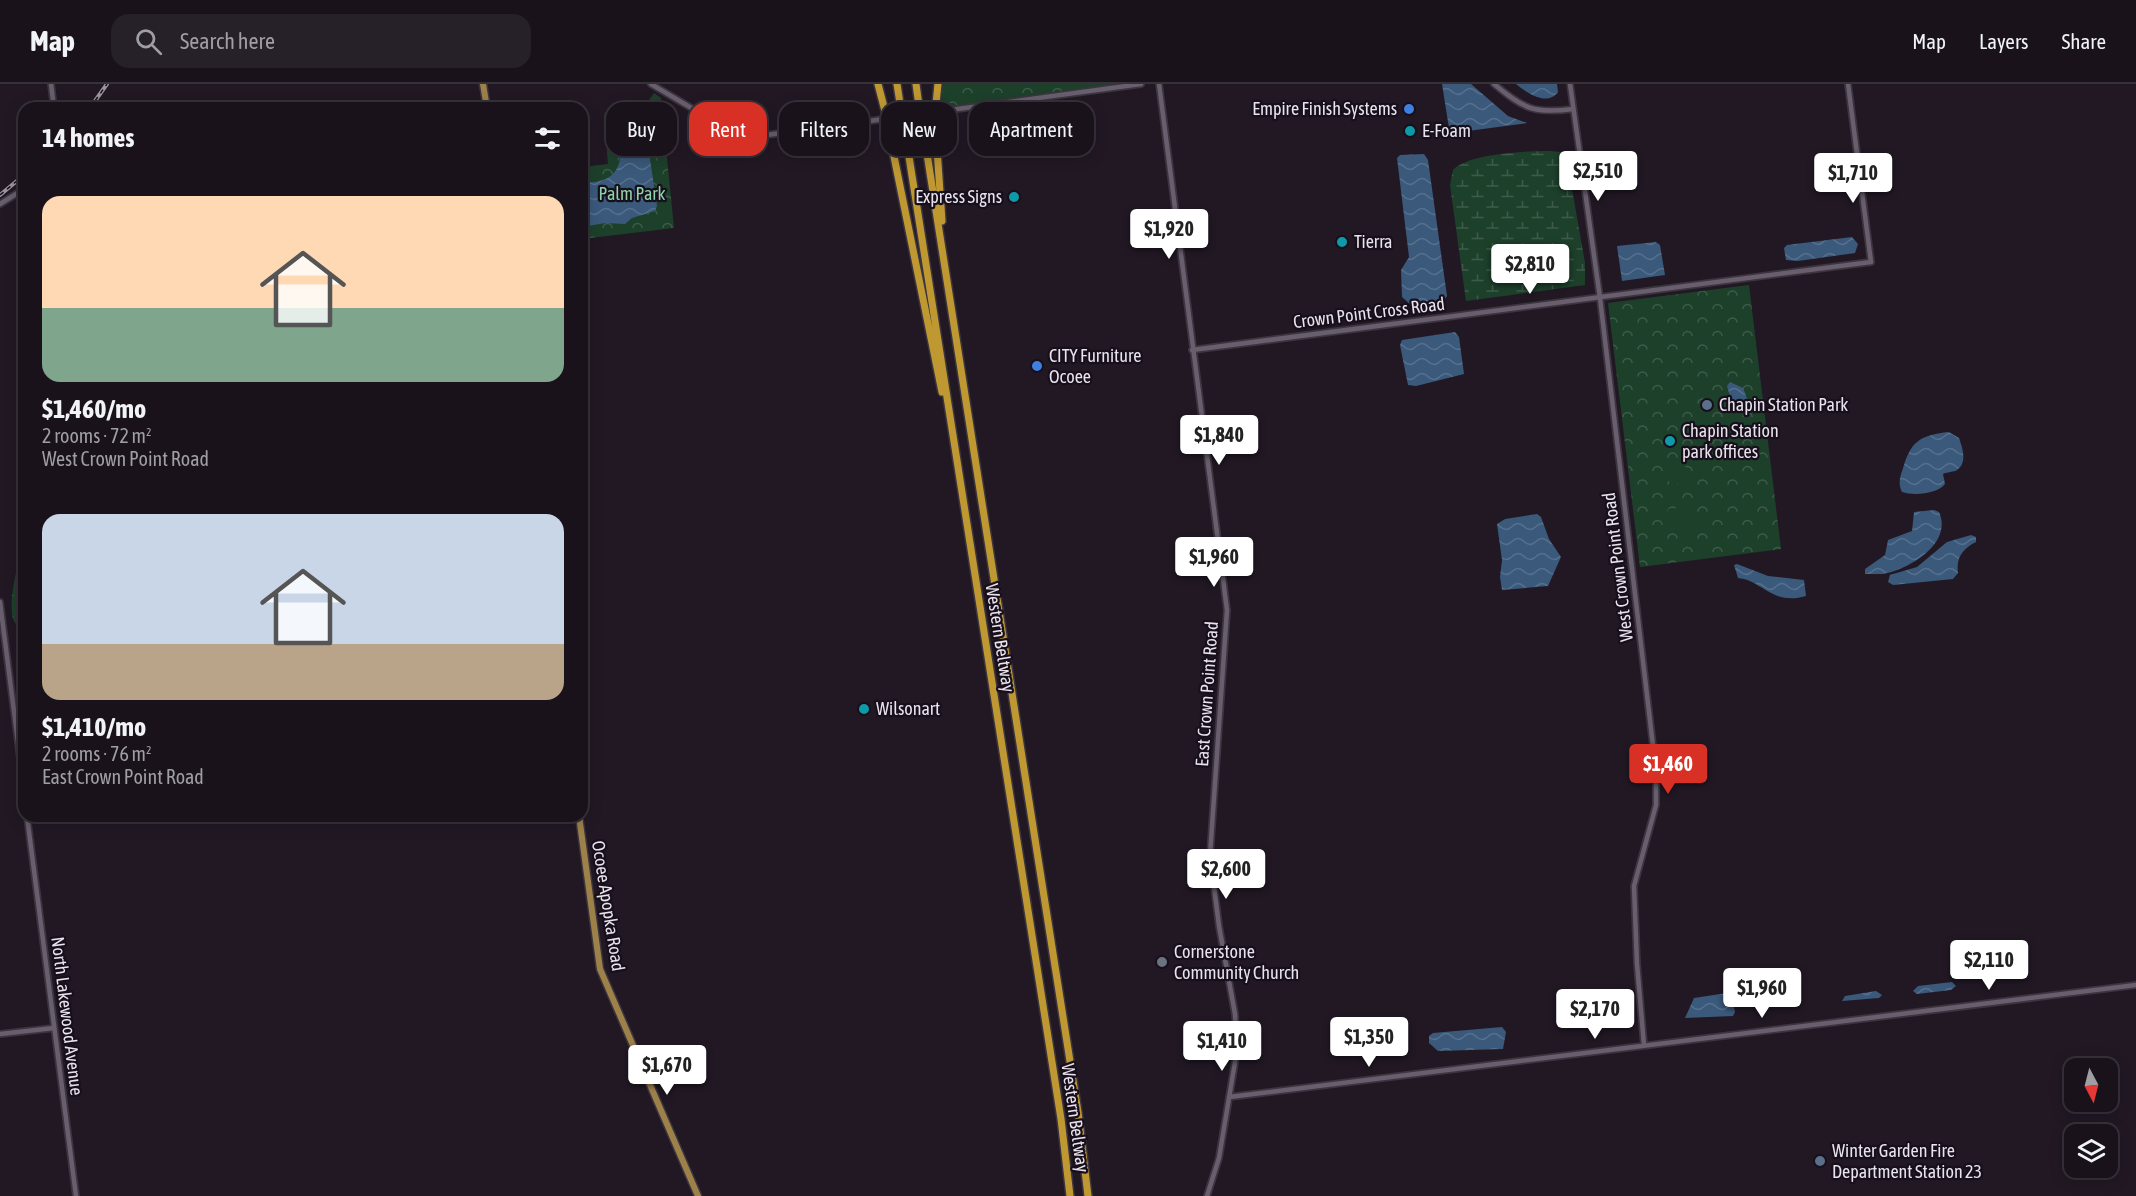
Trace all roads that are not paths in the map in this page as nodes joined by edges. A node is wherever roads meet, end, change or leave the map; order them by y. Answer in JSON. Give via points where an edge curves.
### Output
{"nodes":[{"id":1,"x":51,"y":84,"type":"edge"},
{"id":2,"x":483,"y":84,"type":"edge"},
{"id":3,"x":651,"y":84,"type":"edge"},
{"id":4,"x":878,"y":84,"type":"edge"},
{"id":5,"x":897,"y":84,"type":"edge"},
{"id":6,"x":916,"y":84,"type":"edge"},
{"id":7,"x":938,"y":84,"type":"edge"},
{"id":8,"x":1141,"y":84,"type":"edge"},
{"id":9,"x":1159,"y":84,"type":"edge"},
{"id":10,"x":1494,"y":84,"type":"edge"},
{"id":11,"x":1570,"y":84,"type":"edge"},
{"id":12,"x":1848,"y":84,"type":"edge"},
{"id":13,"x":53,"y":102,"type":"edge"},
{"id":14,"x":486,"y":102,"type":"edge"},
{"id":15,"x":1573,"y":109,"type":"junction"},
{"id":16,"x":18,"y":193,"type":"edge"},
{"id":17,"x":0,"y":204,"type":"edge"},
{"id":18,"x":949,"y":292,"type":"junction"},
{"id":19,"x":1600,"y":298,"type":"junction"},
{"id":20,"x":1192,"y":350,"type":"junction"},
{"id":21,"x":962,"y":492,"type":"junction"},
{"id":22,"x":0,"y":602,"type":"edge"},
{"id":23,"x":18,"y":742,"type":"edge"},
{"id":24,"x":28,"y":822,"type":"edge"},
{"id":25,"x":580,"y":822,"type":"edge"},
{"id":26,"x":2136,"y":985,"type":"edge"},
{"id":27,"x":54,"y":1028,"type":"junction"},
{"id":28,"x":0,"y":1034,"type":"edge"},
{"id":29,"x":1644,"y":1045,"type":"junction"},
{"id":30,"x":1229,"y":1097,"type":"junction"},
{"id":31,"x":76,"y":1196,"type":"edge"},
{"id":32,"x":698,"y":1196,"type":"edge"},
{"id":33,"x":1070,"y":1196,"type":"edge"},
{"id":34,"x":1088,"y":1196,"type":"edge"},
{"id":35,"x":1207,"y":1196,"type":"edge"}],
"edges":[{"from":1,"to":13,"type":"street"},
{"from":2,"to":14,"type":"main road"},
{"from":3,"to":8,"type":"street","via":[[725,128],[752,137]]},
{"from":4,"to":21,"type":"highway","bridge":true},
{"from":5,"to":21,"type":"highway","name":"Western Beltway","bridge":true},
{"from":6,"to":18,"type":"highway","name":"Western Beltway","bridge":true},
{"from":7,"to":18,"type":"highway","bridge":true,"via":[[935,154]]},
{"from":9,"to":20,"type":"street","name":"East Crown Point Road"},
{"from":10,"to":15,"type":"street","via":[[1535,111]]},
{"from":11,"to":15,"type":"street","name":"West Crown Point Road"},
{"from":12,"to":19,"type":"street","name":"Crown Point Cross Road","via":[[1871,262]]},
{"from":15,"to":19,"type":"street","name":"West Crown Point Road"},
{"from":16,"to":17,"type":"street"},
{"from":18,"to":34,"type":"highway","name":"Western Beltway"},
{"from":19,"to":20,"type":"street","name":"Crown Point Cross Road"},
{"from":19,"to":29,"type":"street","name":"West Crown Point Road","via":[[1657,779],[1656,806],[1634,886]]},
{"from":20,"to":30,"type":"street","name":"East Crown Point Road","via":[[1227,610],[1210,855],[1237,1033]]},
{"from":21,"to":33,"type":"highway","name":"Western Beltway"},
{"from":22,"to":23,"type":"street"},
{"from":24,"to":27,"type":"street","name":"North Lakewood Avenue"},
{"from":25,"to":32,"type":"main road","name":"Ocoee Apopka Road","via":[[600,969]]},
{"from":26,"to":29,"type":"street"},
{"from":27,"to":28,"type":"street"},
{"from":27,"to":31,"type":"street","name":"North Lakewood Avenue"},
{"from":29,"to":30,"type":"street"},
{"from":30,"to":35,"type":"street","name":"East Crown Point Road","via":[[1219,1158]]}]}
